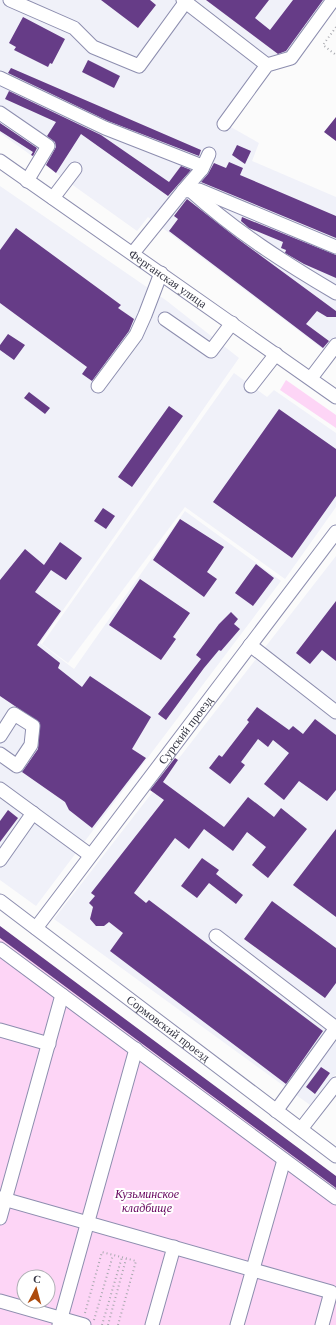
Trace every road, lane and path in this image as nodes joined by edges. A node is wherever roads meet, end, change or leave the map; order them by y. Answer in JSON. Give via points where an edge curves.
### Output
{"nodes":[{"id":1,"x":10,"y":0,"type":"edge"},
{"id":2,"x":333,"y":0,"type":"edge"},
{"id":3,"x":186,"y":1,"type":"edge"},
{"id":4,"x":336,"y":27,"type":"edge"},
{"id":5,"x":336,"y":55,"type":"edge"},
{"id":6,"x":267,"y":65,"type":"junction"},
{"id":7,"x":0,"y":78,"type":"edge"},
{"id":8,"x":0,"y":113,"type":"edge"},
{"id":9,"x":224,"y":124,"type":"dead end"},
{"id":10,"x":209,"y":154,"type":"dead end"},
{"id":11,"x":0,"y":161,"type":"edge"},
{"id":12,"x":75,"y":169,"type":"dead end"},
{"id":13,"x":202,"y":169,"type":"junction"},
{"id":14,"x":27,"y":181,"type":"junction"},
{"id":15,"x":186,"y":190,"type":"junction"},
{"id":16,"x":53,"y":198,"type":"junction"},
{"id":17,"x":336,"y":247,"type":"edge"},
{"id":18,"x":133,"y":253,"type":"junction"},
{"id":19,"x":161,"y":273,"type":"junction"},
{"id":20,"x":336,"y":293,"type":"edge"},
{"id":21,"x":165,"y":319,"type":"dead end"},
{"id":22,"x":232,"y":323,"type":"junction"},
{"id":23,"x":336,"y":345,"type":"edge"},
{"id":24,"x":276,"y":354,"type":"junction"},
{"id":25,"x":311,"y":378,"type":"junction"},
{"id":26,"x":98,"y":386,"type":"dead end"},
{"id":27,"x":251,"y":386,"type":"dead end"},
{"id":28,"x":336,"y":397,"type":"edge"},
{"id":29,"x":334,"y":541,"type":"edge"},
{"id":30,"x":250,"y":645,"type":"junction"},
{"id":31,"x":336,"y":712,"type":"edge"},
{"id":32,"x":0,"y":736,"type":"edge"},
{"id":33,"x":0,"y":754,"type":"edge"},
{"id":34,"x":0,"y":789,"type":"edge"},
{"id":35,"x":34,"y":813,"type":"junction"},
{"id":36,"x":90,"y":855,"type":"junction"},
{"id":37,"x":0,"y":860,"type":"edge"},
{"id":38,"x":0,"y":901,"type":"edge"},
{"id":39,"x":36,"y":928,"type":"junction"},
{"id":40,"x":216,"y":936,"type":"dead end"},
{"id":41,"x":0,"y":949,"type":"edge"},
{"id":42,"x":62,"y":995,"type":"junction"},
{"id":43,"x":336,"y":1028,"type":"edge"},
{"id":44,"x":0,"y":1030,"type":"edge"},
{"id":45,"x":49,"y":1044,"type":"junction"},
{"id":46,"x":136,"y":1050,"type":"junction"},
{"id":47,"x":336,"y":1084,"type":"edge"},
{"id":48,"x":276,"y":1111,"type":"junction"},
{"id":49,"x":300,"y":1129,"type":"junction"},
{"id":50,"x":336,"y":1156,"type":"edge"},
{"id":51,"x":284,"y":1160,"type":"junction"},
{"id":52,"x":336,"y":1198,"type":"edge"},
{"id":53,"x":3,"y":1199,"type":"edge"},
{"id":54,"x":0,"y":1218,"type":"edge"},
{"id":55,"x":88,"y":1223,"type":"junction"},
{"id":56,"x":174,"y":1247,"type":"junction"},
{"id":57,"x":113,"y":1255,"type":"junction"},
{"id":58,"x":122,"y":1257,"type":"junction"},
{"id":59,"x":126,"y":1258,"type":"junction"},
{"id":60,"x":253,"y":1270,"type":"junction"},
{"id":61,"x":0,"y":1301,"type":"edge"},
{"id":62,"x":60,"y":1322,"type":"edge"},
{"id":63,"x":86,"y":1325,"type":"edge"},
{"id":64,"x":102,"y":1325,"type":"edge"},
{"id":65,"x":108,"y":1325,"type":"edge"},
{"id":66,"x":118,"y":1325,"type":"edge"},
{"id":67,"x":152,"y":1325,"type":"edge"},
{"id":68,"x":237,"y":1325,"type":"edge"},
{"id":69,"x":322,"y":1325,"type":"edge"}],
"edges":[{"from":1,"to":3,"type":"street","via":[[74,28],[93,47],[139,66]]},
{"from":2,"to":6,"type":"street","via":[[291,58]]},
{"from":3,"to":6,"type":"street"},
{"from":4,"to":5,"type":"path","via":[[323,45]]},
{"from":6,"to":9,"type":"street"},
{"from":7,"to":13,"type":"street","via":[[105,128],[197,164]]},
{"from":8,"to":14,"type":"street","via":[[48,146]]},
{"from":10,"to":13,"type":"street"},
{"from":11,"to":14,"type":"street","name":"Ферганская улица"},
{"from":12,"to":16,"type":"street"},
{"from":13,"to":15,"type":"street"},
{"from":14,"to":16,"type":"street","name":"Ферганская улица"},
{"from":15,"to":17,"type":"street","via":[[199,190]]},
{"from":15,"to":18,"type":"street"},
{"from":15,"to":20,"type":"street","via":[[283,261]]},
{"from":16,"to":18,"type":"street","name":"Ферганская улица"},
{"from":18,"to":19,"type":"street","name":"Ферганская улица"},
{"from":19,"to":22,"type":"street","name":"Ферганская улица"},
{"from":19,"to":26,"type":"street","via":[[136,335]]},
{"from":21,"to":22,"type":"street","via":[[211,351]]},
{"from":22,"to":24,"type":"street","name":"Ферганская улица"},
{"from":23,"to":25,"type":"street"},
{"from":24,"to":25,"type":"street","name":"Ферганская улица"},
{"from":24,"to":27,"type":"street"},
{"from":25,"to":28,"type":"street","name":"Ферганская улица"},
{"from":29,"to":30,"type":"street","name":"Сурский проезд"},
{"from":30,"to":31,"type":"street"},
{"from":30,"to":36,"type":"street","name":"Сурский проезд"},
{"from":32,"to":33,"type":"street","via":[[14,714],[33,726],[31,745],[17,766]]},
{"from":34,"to":35,"type":"street"},
{"from":35,"to":36,"type":"street"},
{"from":35,"to":37,"type":"street"},
{"from":36,"to":39,"type":"street","name":"Сурский проезд"},
{"from":38,"to":39,"type":"street","name":"Сормовский проезд"},
{"from":39,"to":48,"type":"street","name":"Сормовский проезд"},
{"from":40,"to":43,"type":"street"},
{"from":41,"to":42,"type":"street"},
{"from":42,"to":45,"type":"street"},
{"from":42,"to":46,"type":"street"},
{"from":43,"to":48,"type":"street"},
{"from":44,"to":45,"type":"street"},
{"from":45,"to":53,"type":"street"},
{"from":46,"to":51,"type":"street"},
{"from":46,"to":55,"type":"street"},
{"from":47,"to":49,"type":"street"},
{"from":48,"to":49,"type":"street","name":"Сормовский проезд"},
{"from":49,"to":50,"type":"street","name":"Сормовский проезд"},
{"from":51,"to":52,"type":"street"},
{"from":51,"to":60,"type":"street"},
{"from":53,"to":54,"type":"street"},
{"from":53,"to":55,"type":"street"},
{"from":55,"to":56,"type":"street"},
{"from":55,"to":62,"type":"street"},
{"from":56,"to":60,"type":"street"},
{"from":56,"to":67,"type":"street"},
{"from":57,"to":58,"type":"path"},
{"from":57,"to":63,"type":"path"},
{"from":57,"to":63,"type":"path","via":[[102,1252]]},
{"from":58,"to":59,"type":"path"},
{"from":58,"to":64,"type":"path"},
{"from":59,"to":65,"type":"path"},
{"from":59,"to":66,"type":"path","via":[[136,1261]]},
{"from":60,"to":68,"type":"street"},
{"from":60,"to":69,"type":"street","via":[[331,1292]]},
{"from":61,"to":62,"type":"street"},
{"from":62,"to":63,"type":"street"}]}
